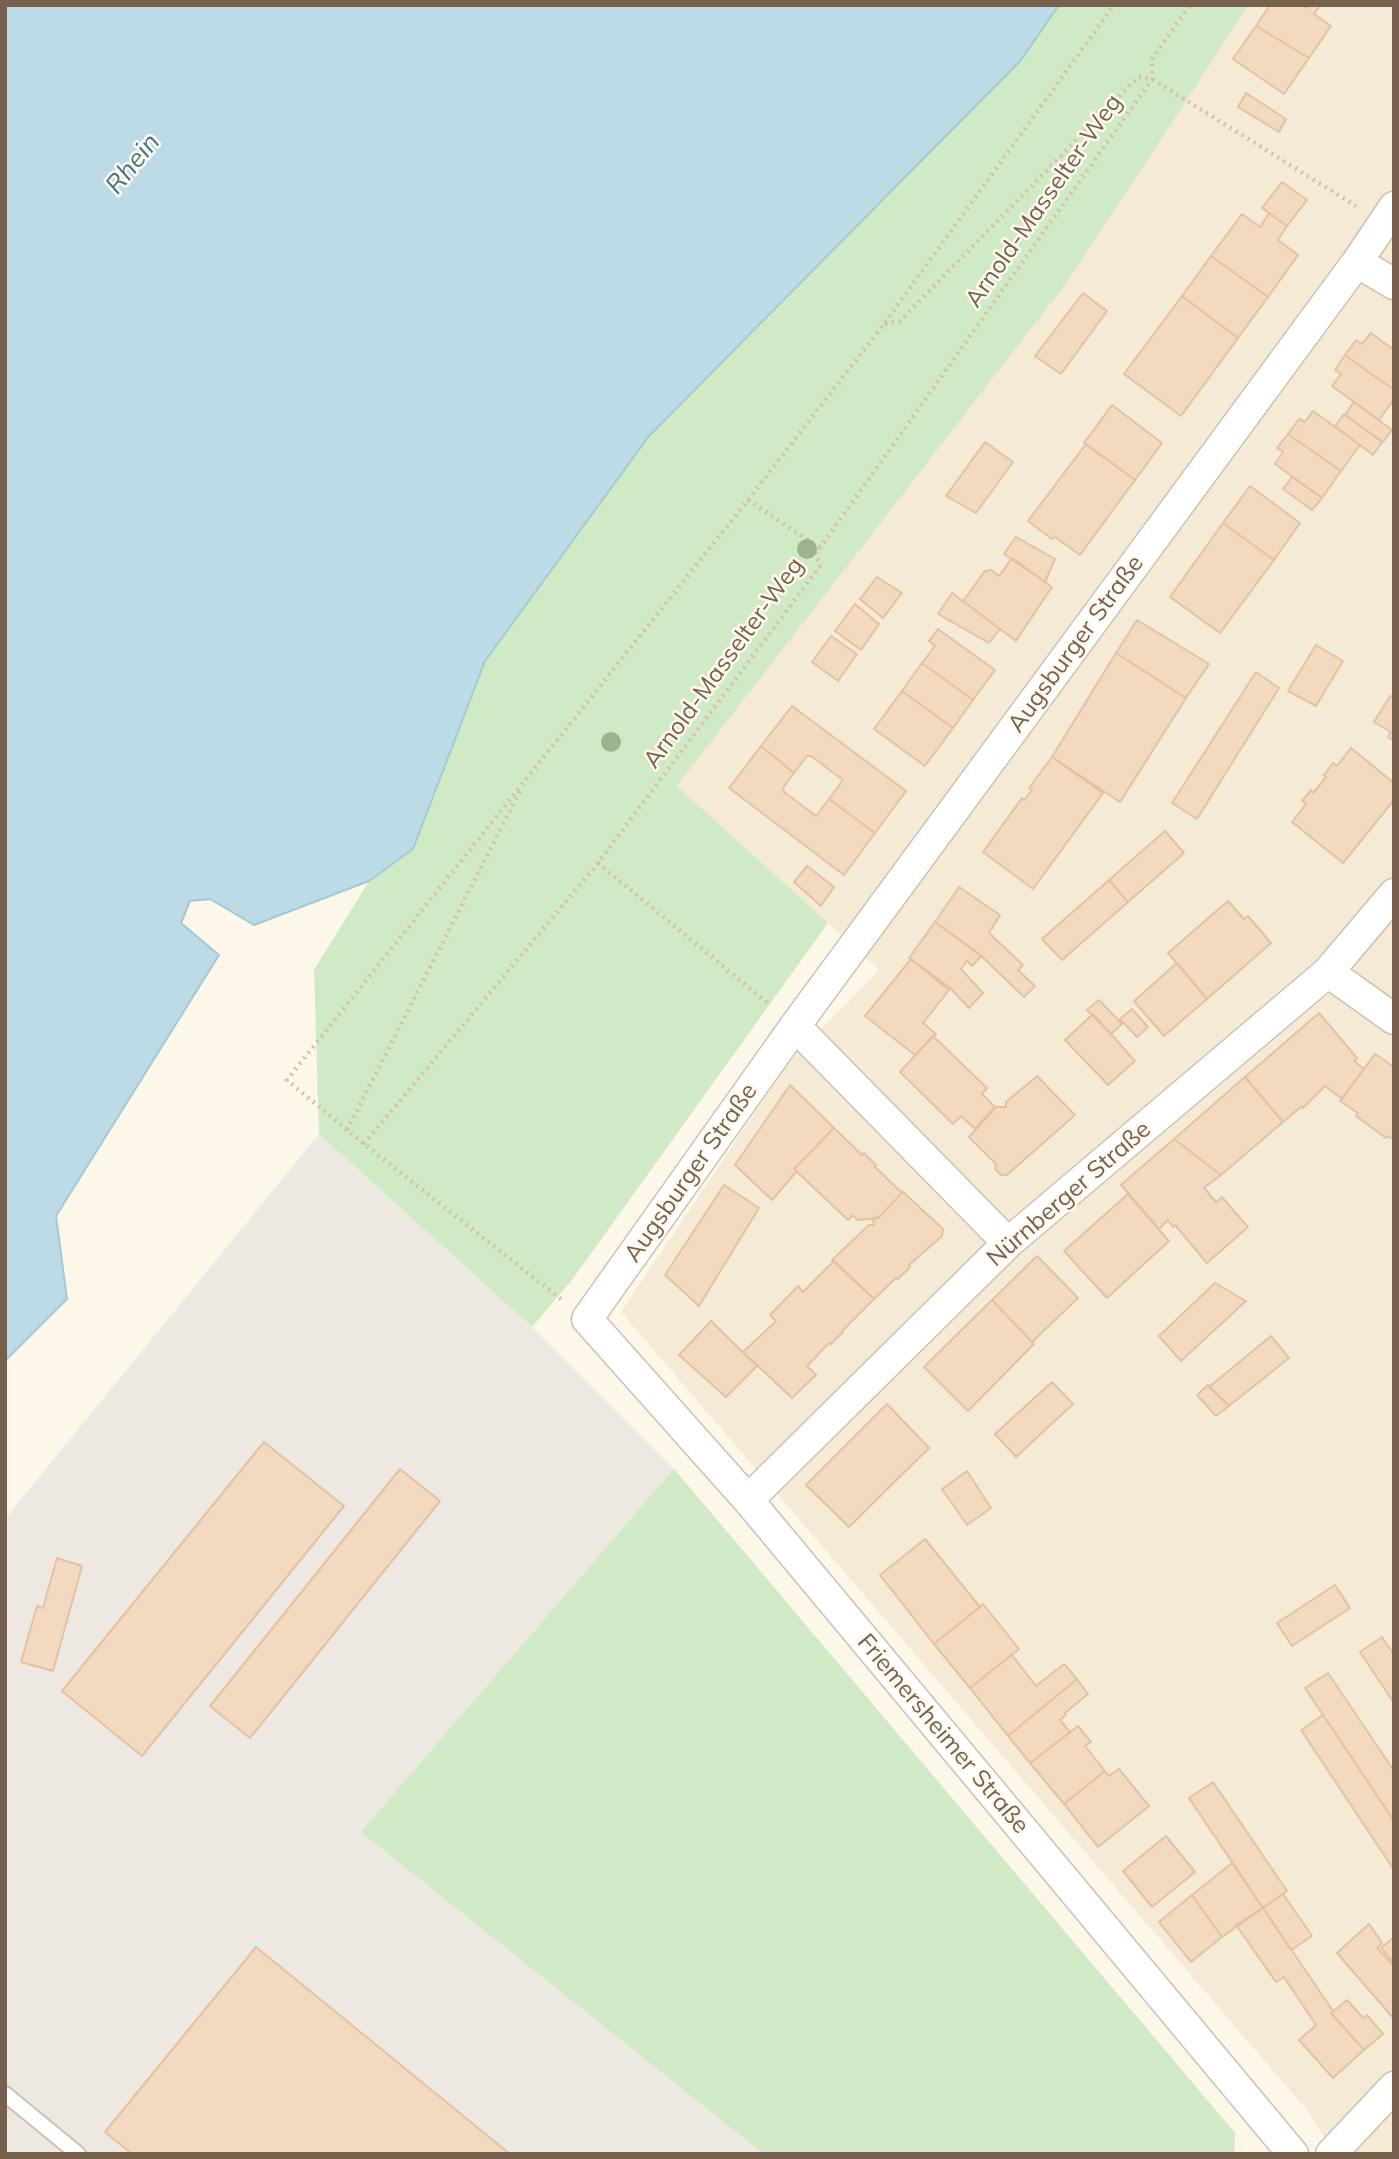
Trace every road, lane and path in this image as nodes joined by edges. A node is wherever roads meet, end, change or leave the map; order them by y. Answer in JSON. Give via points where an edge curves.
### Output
{"nodes":[{"id":1,"x":1114,"y":5,"type":"edge"},
{"id":2,"x":1190,"y":5,"type":"edge"},
{"id":3,"x":1152,"y":79,"type":"junction"},
{"id":4,"x":1389,"y":215,"type":"edge"},
{"id":5,"x":1357,"y":262,"type":"junction"},
{"id":6,"x":1394,"y":285,"type":"edge"},
{"id":7,"x":884,"y":324,"type":"junction"},
{"id":8,"x":748,"y":500,"type":"junction"},
{"id":9,"x":820,"y":548,"type":"junction"},
{"id":10,"x":525,"y":782,"type":"junction"},
{"id":11,"x":598,"y":863,"type":"junction"},
{"id":12,"x":1394,"y":894,"type":"edge"},
{"id":13,"x":1328,"y":972,"type":"junction"},
{"id":14,"x":1394,"y":1020,"type":"edge"},
{"id":15,"x":795,"y":1027,"type":"junction"},
{"id":16,"x":347,"y":1130,"type":"junction"},
{"id":17,"x":364,"y":1144,"type":"junction"},
{"id":18,"x":1008,"y":1243,"type":"junction"},
{"id":19,"x":587,"y":1319,"type":"junction"},
{"id":20,"x":748,"y":1500,"type":"junction"},
{"id":21,"x":1394,"y":2087,"type":"edge"},
{"id":22,"x":5,"y":2094,"type":"edge"},
{"id":23,"x":78,"y":2154,"type":"edge"},
{"id":24,"x":1293,"y":2154,"type":"edge"},
{"id":25,"x":1331,"y":2154,"type":"edge"}],
"edges":[{"from":1,"to":7,"type":"path"},
{"from":2,"to":3,"type":"path","name":"Arnold-Masselter-Weg","via":[[1152,59]]},
{"from":3,"to":4,"type":"path","name":"Arnold-Masselter-Weg"},
{"from":3,"to":7,"type":"path","via":[[1138,77],[900,321]]},
{"from":3,"to":9,"type":"path","name":"Arnold-Masselter-Weg"},
{"from":4,"to":5,"type":"street","name":"Augsburger Straße"},
{"from":5,"to":6,"type":"street"},
{"from":5,"to":15,"type":"street","name":"Augsburger Straße"},
{"from":7,"to":8,"type":"path"},
{"from":8,"to":9,"type":"path"},
{"from":8,"to":10,"type":"path"},
{"from":9,"to":11,"type":"path","name":"Arnold-Masselter-Weg","via":[[816,554],[820,566]]},
{"from":10,"to":16,"type":"path"},
{"from":10,"to":16,"type":"path","via":[[287,1080]]},
{"from":11,"to":15,"type":"path"},
{"from":11,"to":17,"type":"path","name":"Arnold-Masselter-Weg"},
{"from":12,"to":13,"type":"street","name":"Nürnberger Straße"},
{"from":13,"to":14,"type":"street"},
{"from":13,"to":18,"type":"street","name":"Nürnberger Straße"},
{"from":15,"to":18,"type":"street"},
{"from":15,"to":19,"type":"street","name":"Augsburger Straße"},
{"from":16,"to":17,"type":"path"},
{"from":17,"to":19,"type":"path"},
{"from":18,"to":20,"type":"street","name":"Nürnberger Straße"},
{"from":19,"to":20,"type":"street","name":"Friemersheimer Straße"},
{"from":20,"to":24,"type":"street","name":"Friemersheimer Straße"},
{"from":21,"to":25,"type":"street"},
{"from":22,"to":23,"type":"lane"}]}
